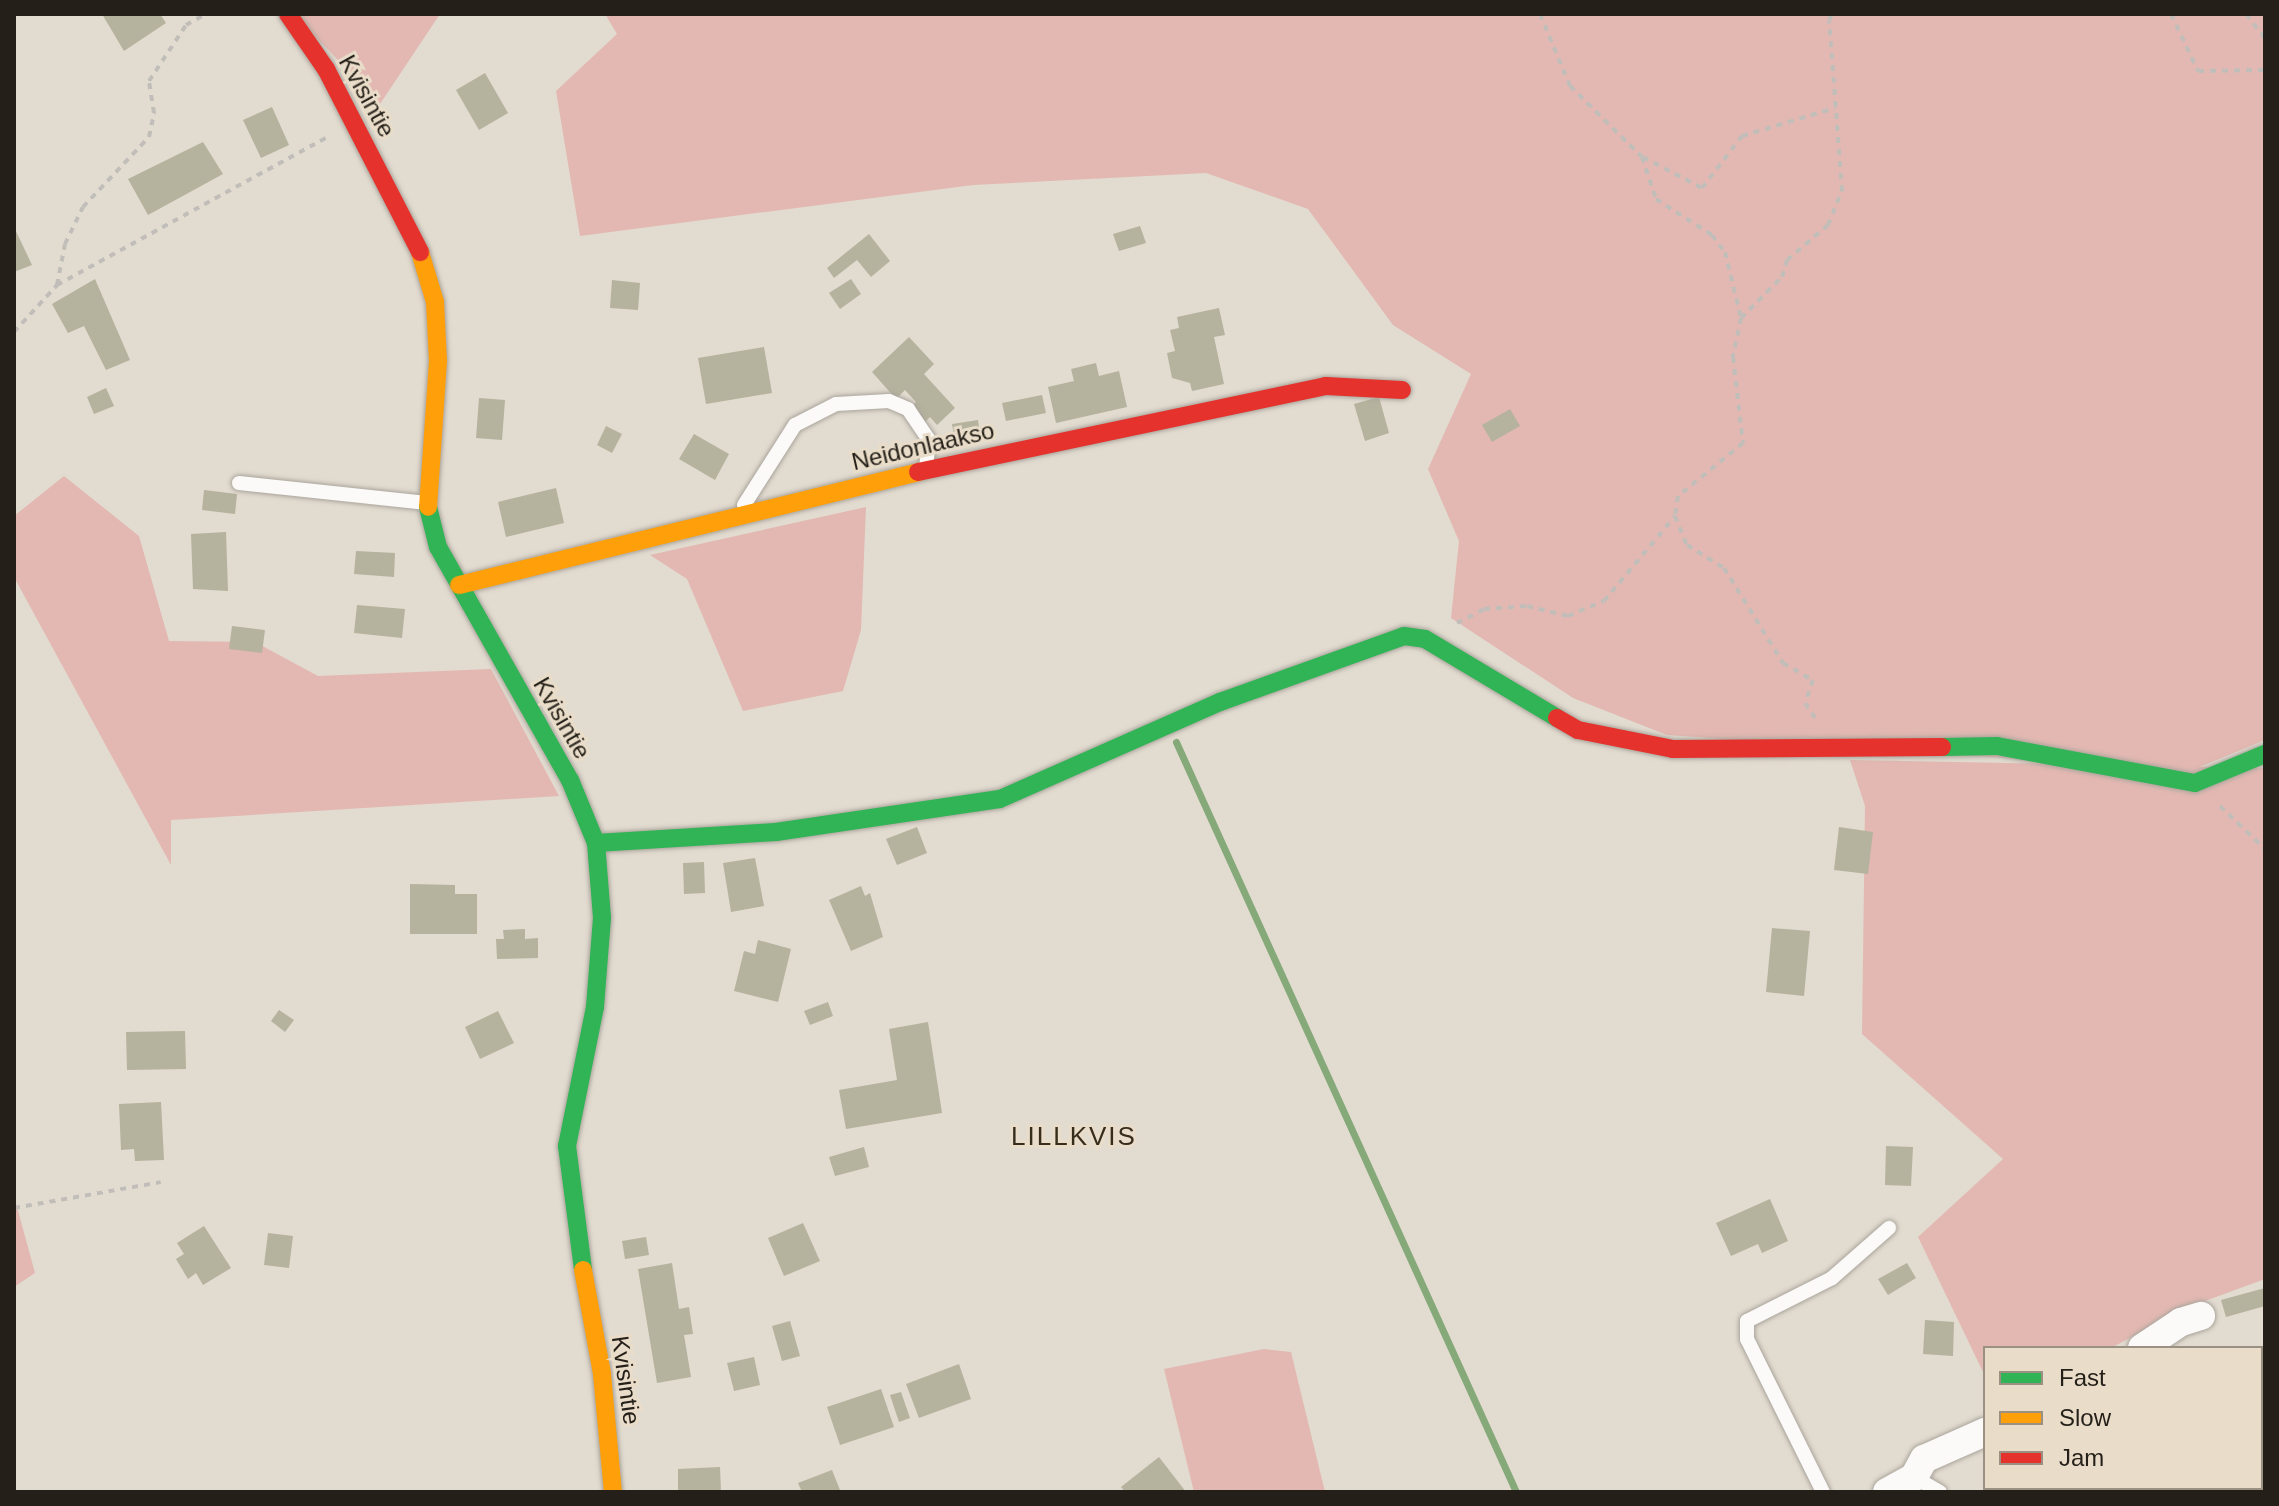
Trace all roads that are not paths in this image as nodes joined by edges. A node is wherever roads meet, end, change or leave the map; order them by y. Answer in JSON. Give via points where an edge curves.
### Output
{"nodes":[{"id":1,"x":288,"y":14,"type":"edge"},
{"id":2,"x":1402,"y":390,"type":"dead end"},
{"id":3,"x":926,"y":470,"type":"junction"},
{"id":4,"x":239,"y":483,"type":"dead end"},
{"id":5,"x":427,"y":503,"type":"junction"},
{"id":6,"x":738,"y":513,"type":"junction"},
{"id":7,"x":459,"y":585,"type":"junction"},
{"id":8,"x":2265,"y":754,"type":"edge"},
{"id":9,"x":596,"y":843,"type":"junction"},
{"id":10,"x":1889,"y":1228,"type":"dead end"},
{"id":11,"x":2201,"y":1316,"type":"dead end"},
{"id":12,"x":2145,"y":1346,"type":"edge"},
{"id":13,"x":1983,"y":1433,"type":"edge"},
{"id":14,"x":1914,"y":1477,"type":"junction"},
{"id":15,"x":613,"y":1492,"type":"edge"},
{"id":16,"x":1823,"y":1492,"type":"edge"},
{"id":17,"x":1887,"y":1492,"type":"edge"},
{"id":18,"x":1940,"y":1492,"type":"edge"}],
"edges":[{"from":1,"to":5,"type":"street","name":"Kvisintie","via":[[354,122],[419,249],[435,302],[438,361]]},
{"from":2,"to":3,"type":"street","name":"Neidonlaakso","via":[[1326,386]]},
{"from":3,"to":6,"type":"street","name":"Neidonlaakso"},
{"from":3,"to":6,"type":"lane","via":[[929,440],[908,409],[889,401],[836,404],[795,425]]},
{"from":4,"to":5,"type":"lane"},
{"from":5,"to":7,"type":"street","name":"Kvisintie","via":[[438,547]]},
{"from":6,"to":7,"type":"street","name":"Neidonlaakso"},
{"from":7,"to":9,"type":"street","name":"Kvisintie","via":[[570,780]]},
{"from":8,"to":9,"type":"street","via":[[2195,783],[1997,746],[1673,749],[1578,730],[1425,639],[1404,636],[1303,670],[1000,799],[776,832]]},
{"from":9,"to":15,"type":"street","name":"Kvisintie","via":[[602,918],[595,1007],[567,1146],[574,1220],[602,1374]]},
{"from":10,"to":16,"type":"lane","via":[[1832,1278],[1747,1321],[1747,1339]]},
{"from":11,"to":12,"type":"street","via":[[2181,1322]]},
{"from":13,"to":14,"type":"street","via":[[1924,1459]]},
{"from":14,"to":17,"type":"street"},
{"from":14,"to":18,"type":"lane"}]}
